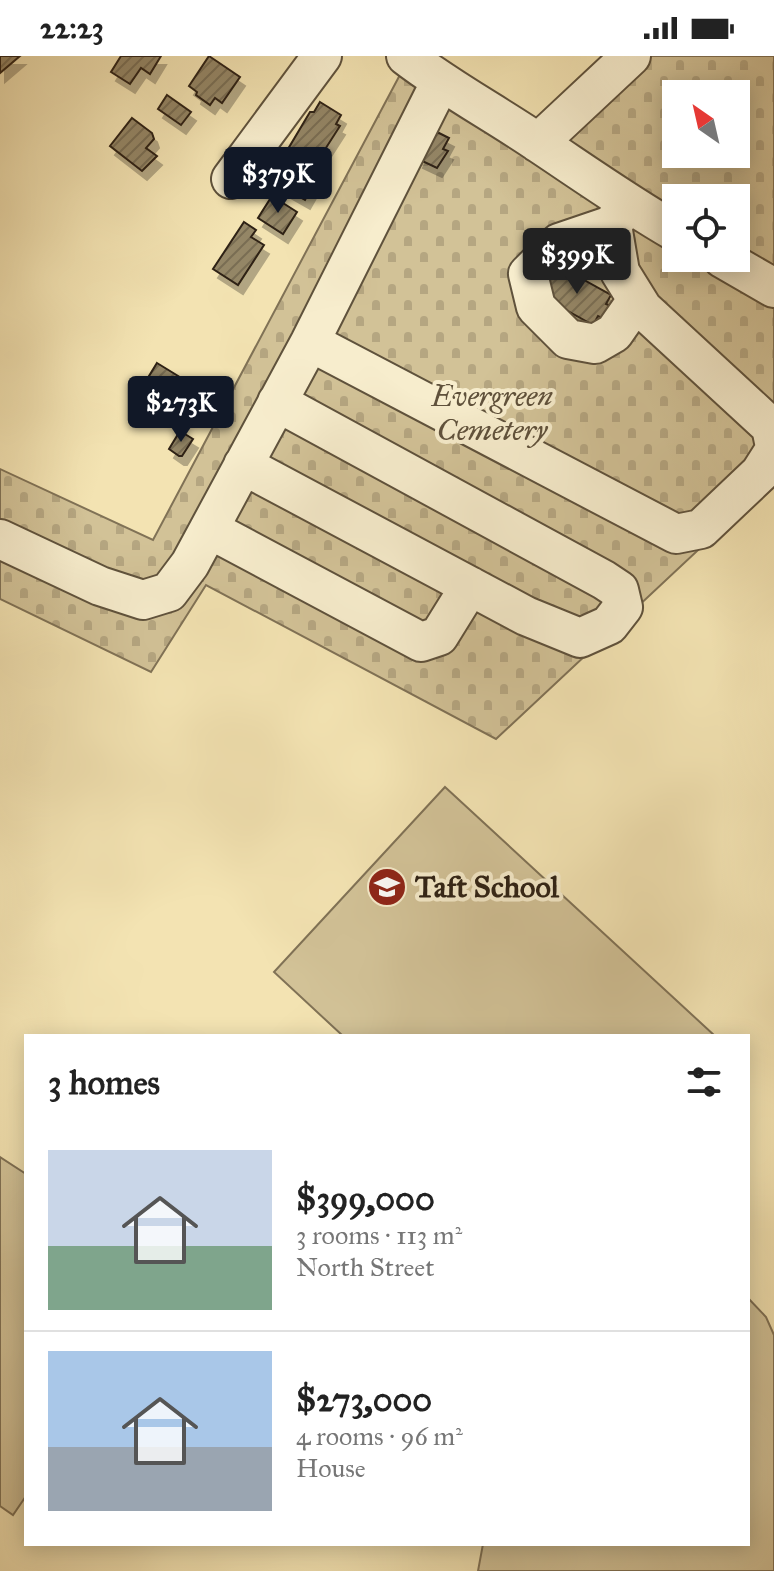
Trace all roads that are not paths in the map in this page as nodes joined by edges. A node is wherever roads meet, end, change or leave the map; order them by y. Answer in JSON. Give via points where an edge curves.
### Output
{"nodes":[{"id":1,"x":322,"y":56,"type":"edge"},
{"id":2,"x":406,"y":56,"type":"edge"},
{"id":3,"x":631,"y":56,"type":"edge"},
{"id":4,"x":440,"y":83,"type":"junction"},
{"id":5,"x":538,"y":143,"type":"junction"},
{"id":6,"x":231,"y":179,"type":"dead end"},
{"id":7,"x":620,"y":215,"type":"junction"},
{"id":8,"x":662,"y":228,"type":"edge"},
{"id":9,"x":746,"y":272,"type":"edge"},
{"id":10,"x":774,"y":288,"type":"edge"},
{"id":11,"x":637,"y":300,"type":"junction"},
{"id":12,"x":310,"y":342,"type":"junction"},
{"id":13,"x":277,"y":402,"type":"junction"},
{"id":14,"x":774,"y":442,"type":"edge"},
{"id":15,"x":774,"y":451,"type":"edge"},
{"id":16,"x":243,"y":465,"type":"junction"},
{"id":17,"x":209,"y":529,"type":"junction"},
{"id":18,"x":0,"y":539,"type":"edge"},
{"id":19,"x":470,"y":586,"type":"junction"}],
"edges":[{"from":1,"to":6,"type":"street"},
{"from":2,"to":4,"type":"street"},
{"from":3,"to":5,"type":"street"},
{"from":4,"to":5,"type":"street"},
{"from":4,"to":12,"type":"street"},
{"from":5,"to":7,"type":"street"},
{"from":7,"to":8,"type":"street"},
{"from":7,"to":11,"type":"street","via":[[620,272]]},
{"from":7,"to":11,"type":"street","via":[[559,243],[528,274],[536,307],[568,339],[595,344],[614,333]]},
{"from":9,"to":10,"type":"street"},
{"from":11,"to":14,"type":"street","via":[[771,427]]},
{"from":12,"to":13,"type":"street"},
{"from":12,"to":15,"type":"street","via":[[676,534],[701,529],[760,473]]},
{"from":13,"to":16,"type":"street"},
{"from":13,"to":19,"type":"street","via":[[604,580],[619,590],[623,607],[609,625],[580,638]]},
{"from":16,"to":17,"type":"street"},
{"from":16,"to":19,"type":"street"},
{"from":17,"to":18,"type":"street","via":[[169,592],[143,600]]},
{"from":17,"to":19,"type":"street","via":[[421,642],[439,636]]}]}
